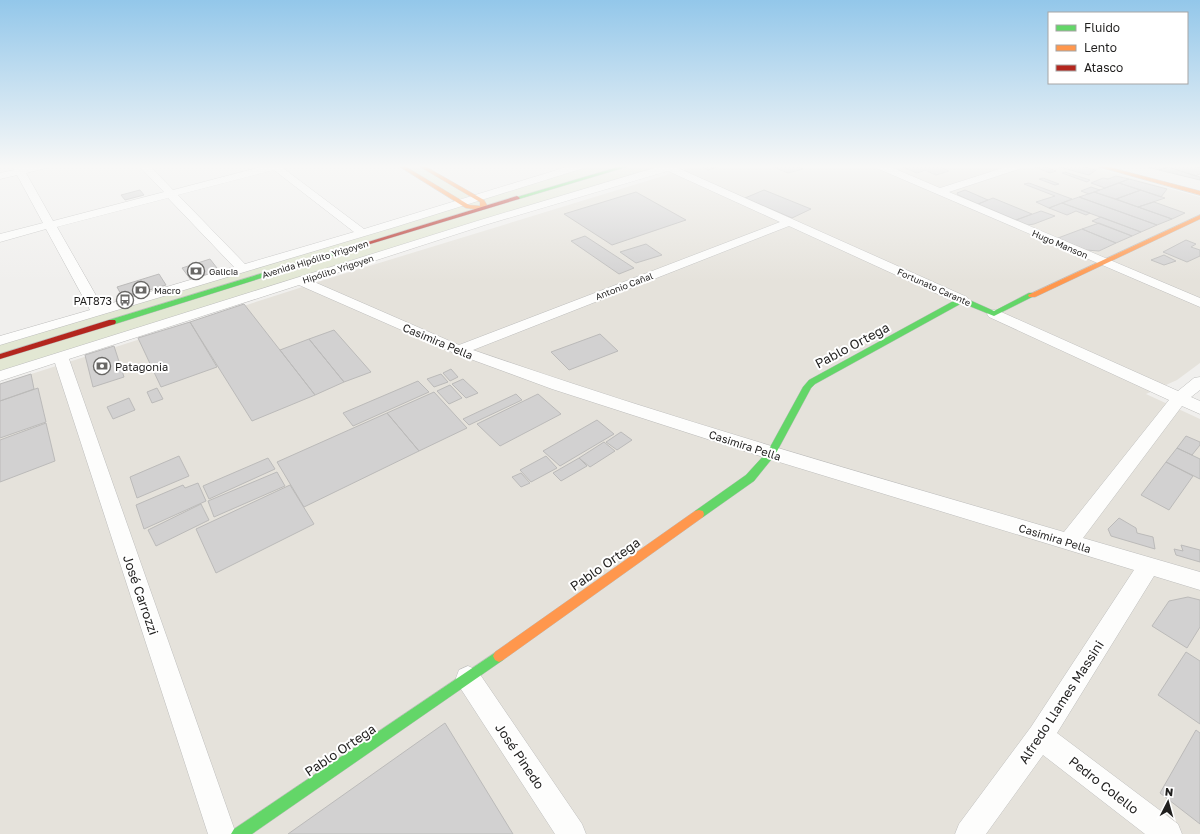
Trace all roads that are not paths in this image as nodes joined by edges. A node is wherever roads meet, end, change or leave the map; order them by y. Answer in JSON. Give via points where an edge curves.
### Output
{"nodes":[{"id":1,"x":38,"y":204,"type":"edge"},
{"id":2,"x":132,"y":204,"type":"edge"},
{"id":3,"x":181,"y":204,"type":"edge"},
{"id":4,"x":326,"y":204,"type":"edge"},
{"id":5,"x":458,"y":204,"type":"edge"},
{"id":6,"x":463,"y":204,"type":"edge"},
{"id":7,"x":483,"y":204,"type":"edge"},
{"id":8,"x":496,"y":204,"type":"edge"},
{"id":9,"x":543,"y":204,"type":"edge"},
{"id":10,"x":751,"y":204,"type":"edge"},
{"id":11,"x":967,"y":204,"type":"edge"},
{"id":12,"x":482,"y":208,"type":"junction"},
{"id":13,"x":1200,"y":217,"type":"edge"},
{"id":14,"x":438,"y":221,"type":"junction"},
{"id":15,"x":481,"y":222,"type":"junction"},
{"id":16,"x":789,"y":222,"type":"junction"},
{"id":17,"x":50,"y":225,"type":"junction"},
{"id":18,"x":390,"y":225,"type":"junction"},
{"id":19,"x":362,"y":232,"type":"junction"},
{"id":20,"x":0,"y":238,"type":"edge"},
{"id":21,"x":387,"y":253,"type":"junction"},
{"id":22,"x":312,"y":254,"type":"junction"},
{"id":23,"x":1102,"y":262,"type":"junction"},
{"id":24,"x":242,"y":268,"type":"junction"},
{"id":25,"x":266,"y":274,"type":"junction"},
{"id":26,"x":300,"y":281,"type":"junction"},
{"id":27,"x":231,"y":285,"type":"junction"},
{"id":28,"x":183,"y":286,"type":"junction"},
{"id":29,"x":962,"y":300,"type":"junction"},
{"id":30,"x":1200,"y":303,"type":"edge"},
{"id":31,"x":98,"y":311,"type":"junction"},
{"id":32,"x":994,"y":314,"type":"junction"},
{"id":33,"x":0,"y":341,"type":"edge"},
{"id":34,"x":459,"y":350,"type":"junction"},
{"id":35,"x":2,"y":356,"type":"edge"},
{"id":36,"x":60,"y":357,"type":"junction"},
{"id":37,"x":0,"y":376,"type":"edge"},
{"id":38,"x":1200,"y":382,"type":"edge"},
{"id":39,"x":1180,"y":398,"type":"junction"},
{"id":40,"x":1200,"y":408,"type":"edge"},
{"id":41,"x":772,"y":453,"type":"junction"},
{"id":42,"x":1068,"y":542,"type":"junction"},
{"id":43,"x":1148,"y":567,"type":"junction"},
{"id":44,"x":1200,"y":581,"type":"edge"},
{"id":45,"x":468,"y":678,"type":"junction"},
{"id":46,"x":1040,"y":736,"type":"junction"},
{"id":47,"x":222,"y":834,"type":"edge"},
{"id":48,"x":239,"y":834,"type":"edge"},
{"id":49,"x":572,"y":834,"type":"edge"},
{"id":50,"x":969,"y":834,"type":"edge"},
{"id":51,"x":1168,"y":834,"type":"edge"}],
"edges":[{"from":1,"to":17,"type":"street"},
{"from":2,"to":17,"type":"street"},
{"from":3,"to":24,"type":"street"},
{"from":4,"to":19,"type":"street"},
{"from":5,"to":18,"type":"street"},
{"from":6,"to":12,"type":"main road"},
{"from":7,"to":12,"type":"main road"},
{"from":8,"to":12,"type":"main road","name":"Avenida Hipólito Yrigoyen"},
{"from":9,"to":15,"type":"street","name":"Hipólito Yrigoyen"},
{"from":10,"to":16,"type":"street","name":"Fortunato Carante"},
{"from":11,"to":23,"type":"street","name":"Hugo Manson"},
{"from":12,"to":14,"type":"main road","name":"Avenida Hipólito Yrigoyen"},
{"from":12,"to":15,"type":"main road"},
{"from":13,"to":23,"type":"main road"},
{"from":14,"to":18,"type":"main road"},
{"from":14,"to":22,"type":"main road","name":"Avenida Hipólito Yrigoyen"},
{"from":15,"to":21,"type":"street","name":"Hipólito Yrigoyen"},
{"from":16,"to":29,"type":"street","name":"Fortunato Carante"},
{"from":16,"to":34,"type":"street","name":"Antonio Cañal"},
{"from":17,"to":20,"type":"street"},
{"from":17,"to":31,"type":"street"},
{"from":18,"to":19,"type":"street"},
{"from":19,"to":22,"type":"street"},
{"from":21,"to":22,"type":"main road"},
{"from":21,"to":26,"type":"street","name":"Hipólito Yrigoyen"},
{"from":22,"to":24,"type":"street"},
{"from":22,"to":25,"type":"main road"},
{"from":22,"to":25,"type":"main road","name":"Avenida Hipólito Yrigoyen"},
{"from":23,"to":30,"type":"street","name":"Hugo Manson"},
{"from":23,"to":32,"type":"main road"},
{"from":24,"to":28,"type":"street"},
{"from":25,"to":27,"type":"main road","name":"Avenida Hipólito Yrigoyen"},
{"from":26,"to":34,"type":"street","name":"Casimira Pella"},
{"from":26,"to":36,"type":"street","name":"Hipólito Yrigoyen"},
{"from":27,"to":28,"type":"main road"},
{"from":27,"to":35,"type":"main road","name":"Avenida Hipólito Yrigoyen"},
{"from":28,"to":31,"type":"street"},
{"from":29,"to":32,"type":"main road","name":"Fortunato Carante"},
{"from":29,"to":41,"type":"main road","name":"Pablo Ortega","via":[[812,382]]},
{"from":31,"to":33,"type":"street"},
{"from":32,"to":39,"type":"street","name":"Fortunato Carante"},
{"from":34,"to":41,"type":"street","name":"Casimira Pella","via":[[558,385]]},
{"from":36,"to":37,"type":"street","name":"Hipólito Yrigoyen"},
{"from":36,"to":47,"type":"street","name":"José Carrozzi"},
{"from":38,"to":39,"type":"street"},
{"from":39,"to":40,"type":"street","name":"Fortunato Carante"},
{"from":39,"to":42,"type":"street"},
{"from":41,"to":42,"type":"street","name":"Casimira Pella"},
{"from":41,"to":45,"type":"main road","name":"Pablo Ortega","via":[[750,478]]},
{"from":42,"to":43,"type":"street","name":"Casimira Pella"},
{"from":43,"to":44,"type":"street","name":"Casimira Pella"},
{"from":43,"to":46,"type":"street","name":"Alfredo Llames Massini"},
{"from":45,"to":48,"type":"main road","name":"Pablo Ortega"},
{"from":45,"to":49,"type":"street","name":"José Pinedo"},
{"from":46,"to":50,"type":"street","name":"Alfredo Llames Massini"},
{"from":46,"to":51,"type":"street","name":"Pedro Colello"}]}
